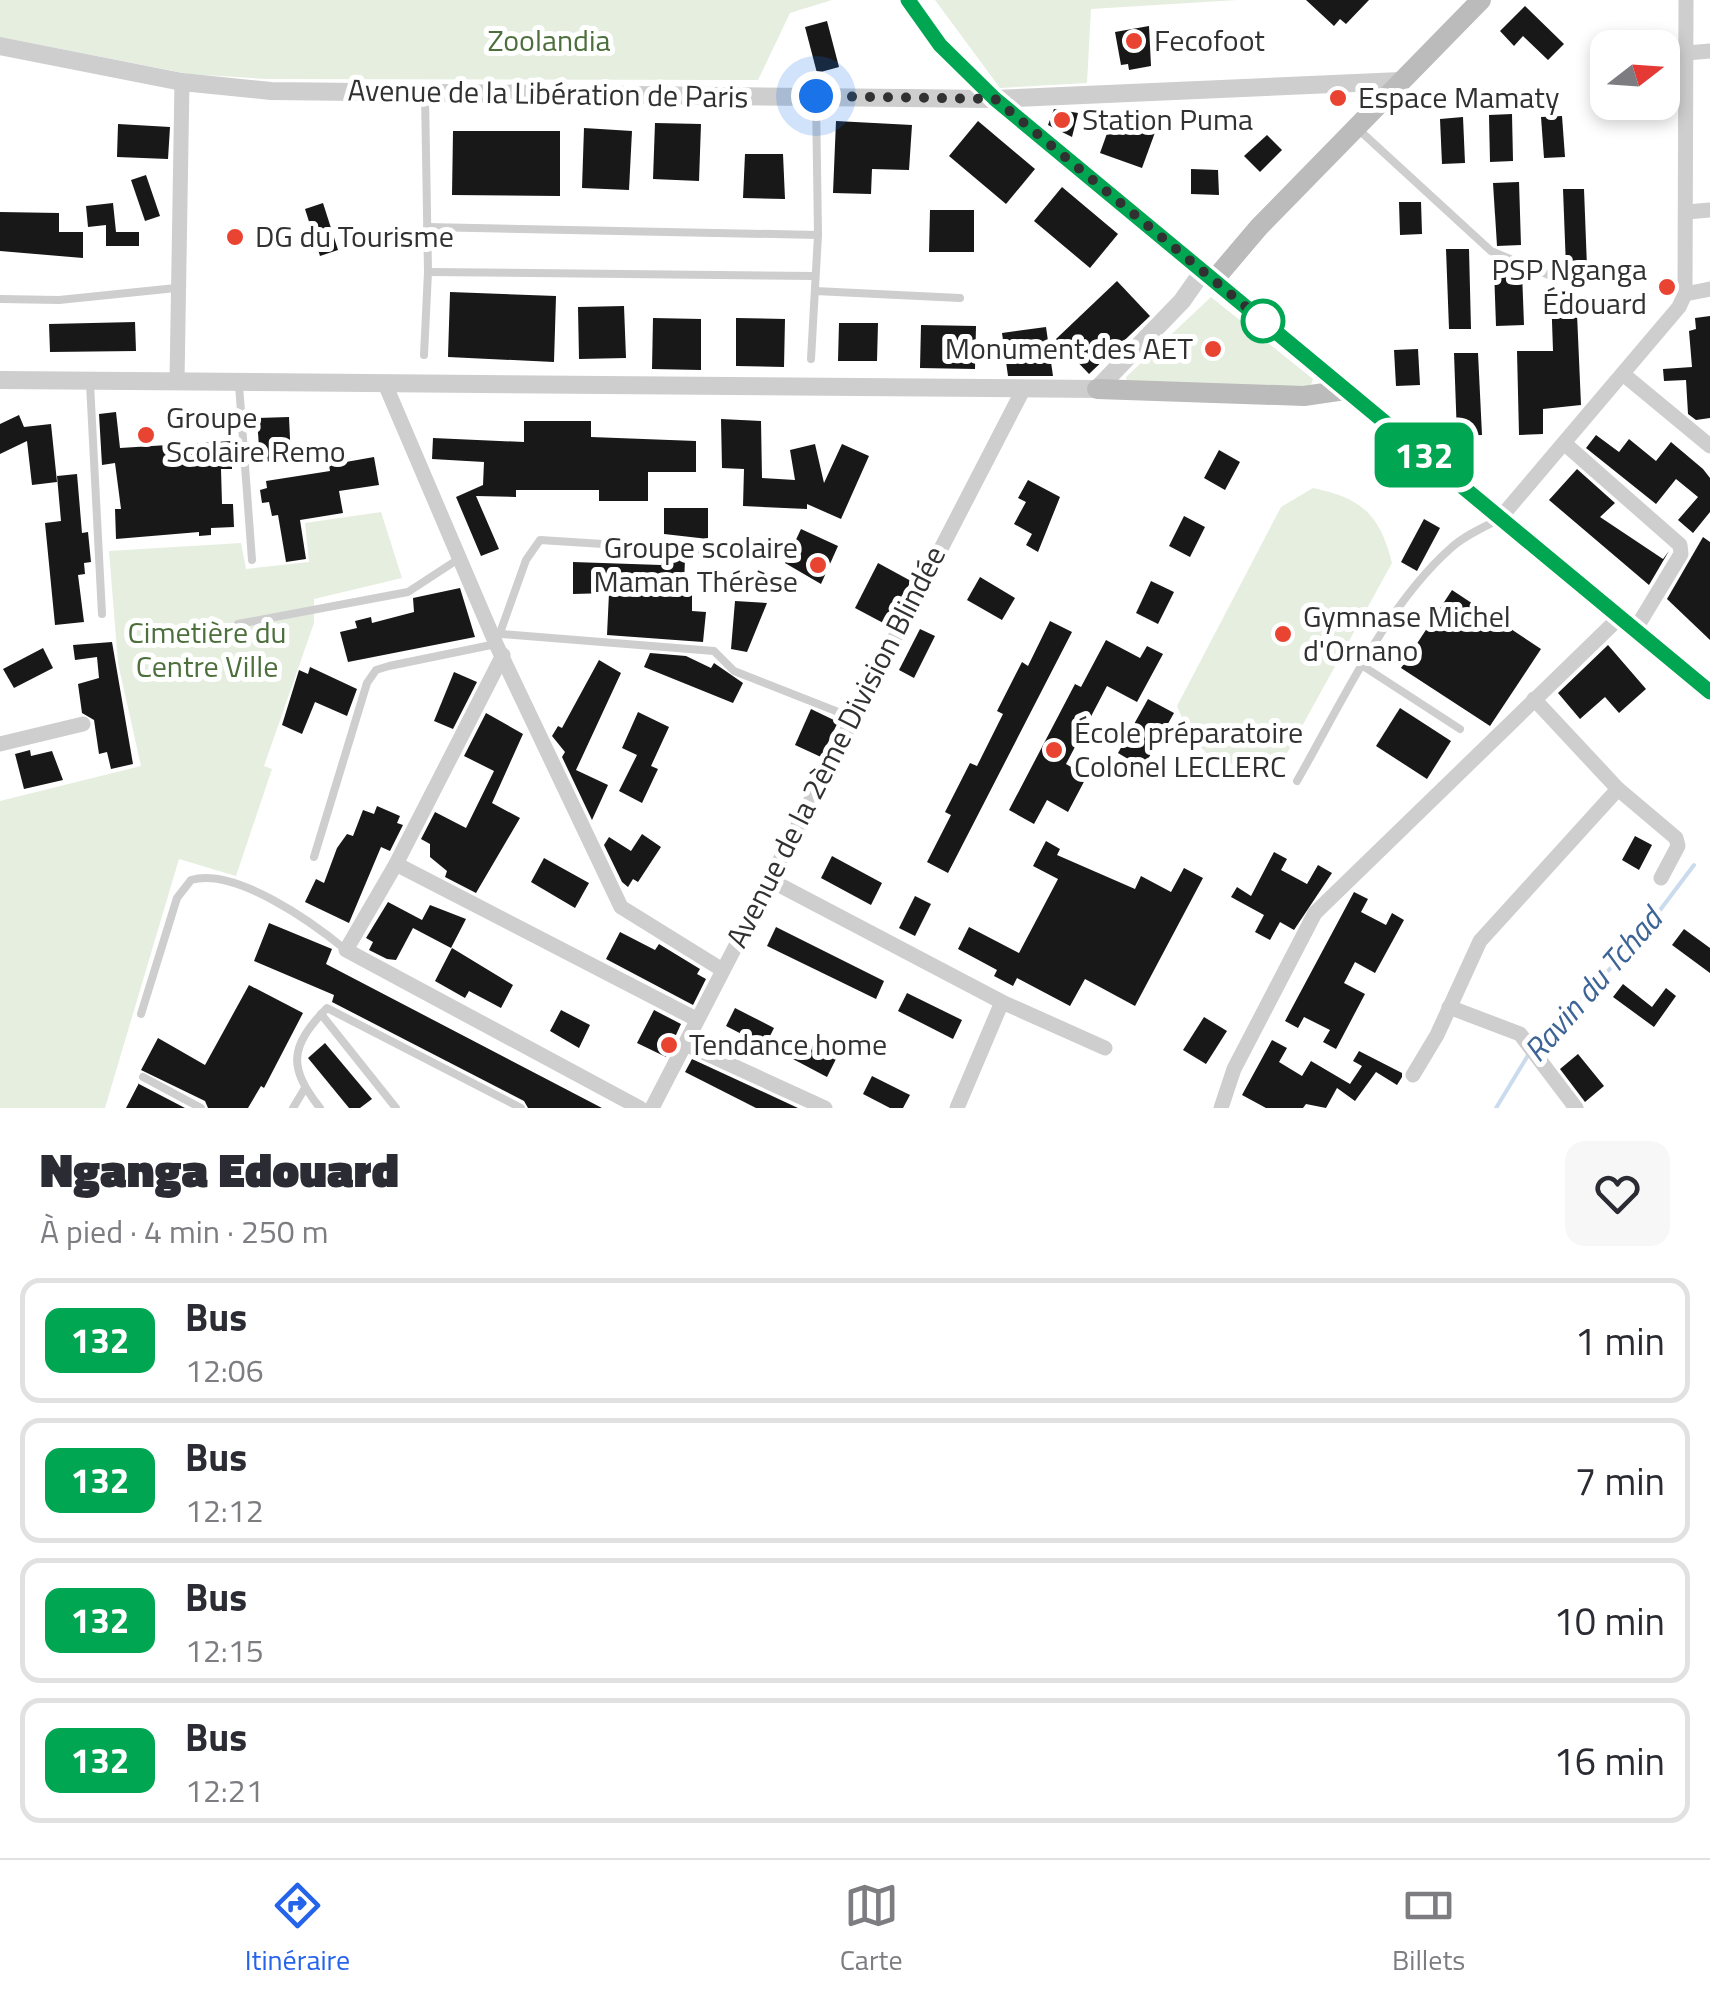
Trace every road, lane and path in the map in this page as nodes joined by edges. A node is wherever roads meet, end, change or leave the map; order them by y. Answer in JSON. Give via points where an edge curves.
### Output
{"nodes":[{"id":1,"x":908,"y":0,"type":"edge"},
{"id":2,"x":1481,"y":0,"type":"edge"},
{"id":3,"x":1686,"y":0,"type":"edge"},
{"id":4,"x":0,"y":46,"type":"edge"},
{"id":5,"x":1710,"y":51,"type":"edge"},
{"id":6,"x":1687,"y":53,"type":"junction"},
{"id":7,"x":1401,"y":81,"type":"junction"},
{"id":8,"x":182,"y":82,"type":"junction"},
{"id":9,"x":425,"y":94,"type":"junction"},
{"id":10,"x":816,"y":96,"type":"junction"},
{"id":11,"x":995,"y":99,"type":"junction"},
{"id":12,"x":1356,"y":127,"type":"junction"},
{"id":13,"x":1710,"y":210,"type":"edge"},
{"id":14,"x":1686,"y":212,"type":"junction"},
{"id":15,"x":427,"y":227,"type":"junction"},
{"id":16,"x":1259,"y":227,"type":"junction"},
{"id":17,"x":818,"y":235,"type":"junction"},
{"id":18,"x":1234,"y":260,"type":"junction"},
{"id":19,"x":428,"y":272,"type":"junction"},
{"id":20,"x":815,"y":276,"type":"junction"},
{"id":21,"x":1209,"y":276,"type":"junction"},
{"id":22,"x":1551,"y":276,"type":"dead end"},
{"id":23,"x":176,"y":288,"type":"junction"},
{"id":24,"x":1710,"y":290,"type":"edge"},
{"id":25,"x":815,"y":291,"type":"junction"},
{"id":26,"x":1685,"y":294,"type":"junction"},
{"id":27,"x":960,"y":298,"type":"dead end"},
{"id":28,"x":1238,"y":298,"type":"junction"},
{"id":29,"x":0,"y":299,"type":"edge"},
{"id":30,"x":424,"y":354,"type":"dead end"},
{"id":31,"x":811,"y":359,"type":"dead end"},
{"id":32,"x":1624,"y":374,"type":"junction"},
{"id":33,"x":0,"y":380,"type":"edge"},
{"id":34,"x":90,"y":381,"type":"junction"},
{"id":35,"x":176,"y":381,"type":"junction"},
{"id":36,"x":238,"y":382,"type":"junction"},
{"id":37,"x":385,"y":384,"type":"junction"},
{"id":38,"x":1024,"y":388,"type":"junction"},
{"id":39,"x":1096,"y":388,"type":"junction"},
{"id":40,"x":1345,"y":390,"type":"junction"},
{"id":41,"x":1564,"y":443,"type":"junction"},
{"id":42,"x":1710,"y":446,"type":"edge"},
{"id":43,"x":1502,"y":518,"type":"junction"},
{"id":44,"x":462,"y":556,"type":"junction"},
{"id":45,"x":774,"y":556,"type":"dead end"},
{"id":46,"x":252,"y":560,"type":"dead end"},
{"id":47,"x":102,"y":614,"type":"dead end"},
{"id":48,"x":238,"y":624,"type":"dead end"},
{"id":49,"x":1628,"y":624,"type":"junction"},
{"id":50,"x":501,"y":644,"type":"junction"},
{"id":51,"x":1363,"y":666,"type":"junction"},
{"id":52,"x":1710,"y":692,"type":"edge"},
{"id":53,"x":1534,"y":700,"type":"junction"},
{"id":54,"x":851,"y":717,"type":"junction"},
{"id":55,"x":83,"y":724,"type":"dead end"},
{"id":56,"x":1460,"y":729,"type":"dead end"},
{"id":57,"x":0,"y":744,"type":"edge"},
{"id":58,"x":1297,"y":781,"type":"dead end"},
{"id":59,"x":1618,"y":789,"type":"junction"},
{"id":60,"x":314,"y":857,"type":"dead end"},
{"id":61,"x":396,"y":864,"type":"junction"},
{"id":62,"x":1662,"y":878,"type":"dead end"},
{"id":63,"x":768,"y":879,"type":"junction"},
{"id":64,"x":346,"y":950,"type":"junction"},
{"id":65,"x":721,"y":969,"type":"junction"},
{"id":66,"x":1002,"y":1002,"type":"junction"},
{"id":67,"x":1448,"y":1006,"type":"junction"},
{"id":68,"x":141,"y":1014,"type":"dead end"},
{"id":69,"x":321,"y":1014,"type":"junction"},
{"id":70,"x":696,"y":1019,"type":"junction"},
{"id":71,"x":685,"y":1044,"type":"junction"},
{"id":72,"x":1105,"y":1048,"type":"dead end"},
{"id":73,"x":1414,"y":1074,"type":"dead end"},
{"id":74,"x":142,"y":1077,"type":"dead end"},
{"id":75,"x":305,"y":1088,"type":"junction"},
{"id":76,"x":201,"y":1108,"type":"edge"},
{"id":77,"x":293,"y":1108,"type":"edge"},
{"id":78,"x":320,"y":1108,"type":"edge"},
{"id":79,"x":396,"y":1108,"type":"edge"},
{"id":80,"x":521,"y":1108,"type":"edge"},
{"id":81,"x":640,"y":1108,"type":"edge"},
{"id":82,"x":652,"y":1108,"type":"edge"},
{"id":83,"x":825,"y":1108,"type":"edge"},
{"id":84,"x":957,"y":1108,"type":"edge"},
{"id":85,"x":1221,"y":1108,"type":"edge"},
{"id":86,"x":1576,"y":1108,"type":"edge"}],
"edges":[{"from":1,"to":11,"type":"main road","via":[[940,45]]},
{"from":2,"to":7,"type":"main road"},
{"from":3,"to":6,"type":"street"},
{"from":4,"to":8,"type":"street","name":"Avenue de la Libération de Paris"},
{"from":5,"to":6,"type":"street"},
{"from":6,"to":14,"type":"street"},
{"from":7,"to":11,"type":"street","name":"Avenue de la Libération de Paris"},
{"from":7,"to":12,"type":"main road"},
{"from":8,"to":9,"type":"street","name":"Avenue de la Libération de Paris"},
{"from":8,"to":23,"type":"street"},
{"from":9,"to":10,"type":"street","name":"Avenue de la Libération de Paris"},
{"from":9,"to":15,"type":"lane"},
{"from":10,"to":11,"type":"street","name":"Avenue de la Libération de Paris"},
{"from":10,"to":17,"type":"lane"},
{"from":11,"to":21,"type":"main road"},
{"from":12,"to":16,"type":"main road"},
{"from":12,"to":22,"type":"lane","via":[[1490,251]]},
{"from":13,"to":14,"type":"street"},
{"from":14,"to":26,"type":"street"},
{"from":15,"to":17,"type":"lane"},
{"from":15,"to":19,"type":"lane"},
{"from":16,"to":18,"type":"main road"},
{"from":16,"to":21,"type":"main road"},
{"from":17,"to":20,"type":"lane"},
{"from":18,"to":21,"type":"main road"},
{"from":18,"to":28,"type":"main road"},
{"from":19,"to":20,"type":"lane"},
{"from":19,"to":30,"type":"lane"},
{"from":20,"to":25,"type":"lane"},
{"from":21,"to":28,"type":"main road"},
{"from":21,"to":39,"type":"street"},
{"from":23,"to":29,"type":"lane"},
{"from":23,"to":35,"type":"street"},
{"from":24,"to":26,"type":"street"},
{"from":25,"to":27,"type":"lane"},
{"from":25,"to":31,"type":"lane"},
{"from":26,"to":32,"type":"street"},
{"from":28,"to":40,"type":"main road"},
{"from":32,"to":41,"type":"street"},
{"from":32,"to":42,"type":"street"},
{"from":33,"to":34,"type":"street"},
{"from":34,"to":35,"type":"street"},
{"from":34,"to":47,"type":"lane"},
{"from":35,"to":36,"type":"street"},
{"from":36,"to":37,"type":"street"},
{"from":36,"to":46,"type":"lane"},
{"from":37,"to":38,"type":"street"},
{"from":37,"to":44,"type":"street"},
{"from":38,"to":39,"type":"street"},
{"from":38,"to":54,"type":"street","name":"Avenue de la 2ème Division Blindée"},
{"from":39,"to":40,"type":"main road","via":[[1304,396]]},
{"from":40,"to":43,"type":"main road"},
{"from":41,"to":43,"type":"street"},
{"from":41,"to":49,"type":"street","via":[[1680,545],[1681,554]]},
{"from":43,"to":49,"type":"main road"},
{"from":43,"to":51,"type":"lane","via":[[1454,545],[1421,577]]},
{"from":44,"to":48,"type":"lane","via":[[408,592]]},
{"from":44,"to":50,"type":"street"},
{"from":45,"to":50,"type":"lane","via":[[540,540],[526,560]]},
{"from":49,"to":52,"type":"main road"},
{"from":49,"to":53,"type":"street"},
{"from":50,"to":54,"type":"lane","via":[[714,651],[734,670]]},
{"from":50,"to":60,"type":"lane","via":[[376,670]]},
{"from":50,"to":61,"type":"street"},
{"from":50,"to":65,"type":"street","via":[[620,907]]},
{"from":51,"to":56,"type":"lane"},
{"from":51,"to":58,"type":"lane"},
{"from":53,"to":59,"type":"street"},
{"from":53,"to":85,"type":"street","via":[[1314,913],[1234,1069]]},
{"from":54,"to":63,"type":"street","name":"Avenue de la 2ème Division Blindée"},
{"from":55,"to":57,"type":"street"},
{"from":59,"to":62,"type":"street","via":[[1676,838]]},
{"from":59,"to":67,"type":"street","via":[[1480,940]]},
{"from":61,"to":64,"type":"street"},
{"from":61,"to":70,"type":"street"},
{"from":63,"to":65,"type":"street","name":"Avenue de la 2ème Division Blindée"},
{"from":63,"to":66,"type":"street"},
{"from":64,"to":68,"type":"lane","via":[[315,925],[219,877],[191,880],[177,898]]},
{"from":64,"to":81,"type":"street"},
{"from":65,"to":70,"type":"street","name":"Avenue de la 2ème Division Blindée"},
{"from":66,"to":72,"type":"street"},
{"from":66,"to":84,"type":"street"},
{"from":67,"to":73,"type":"street"},
{"from":67,"to":86,"type":"street","via":[[1526,1040]]},
{"from":69,"to":75,"type":"lane","via":[[296,1057],[296,1076]]},
{"from":69,"to":79,"type":"lane"},
{"from":69,"to":80,"type":"lane","via":[[327,1008],[345,1015]]},
{"from":70,"to":71,"type":"street","name":"Avenue de la 2ème Division Blindée"},
{"from":71,"to":82,"type":"street","name":"Avenue de la 2ème Division Blindée"},
{"from":71,"to":83,"type":"street"},
{"from":74,"to":76,"type":"lane"},
{"from":75,"to":77,"type":"lane"},
{"from":75,"to":78,"type":"lane"}]}
